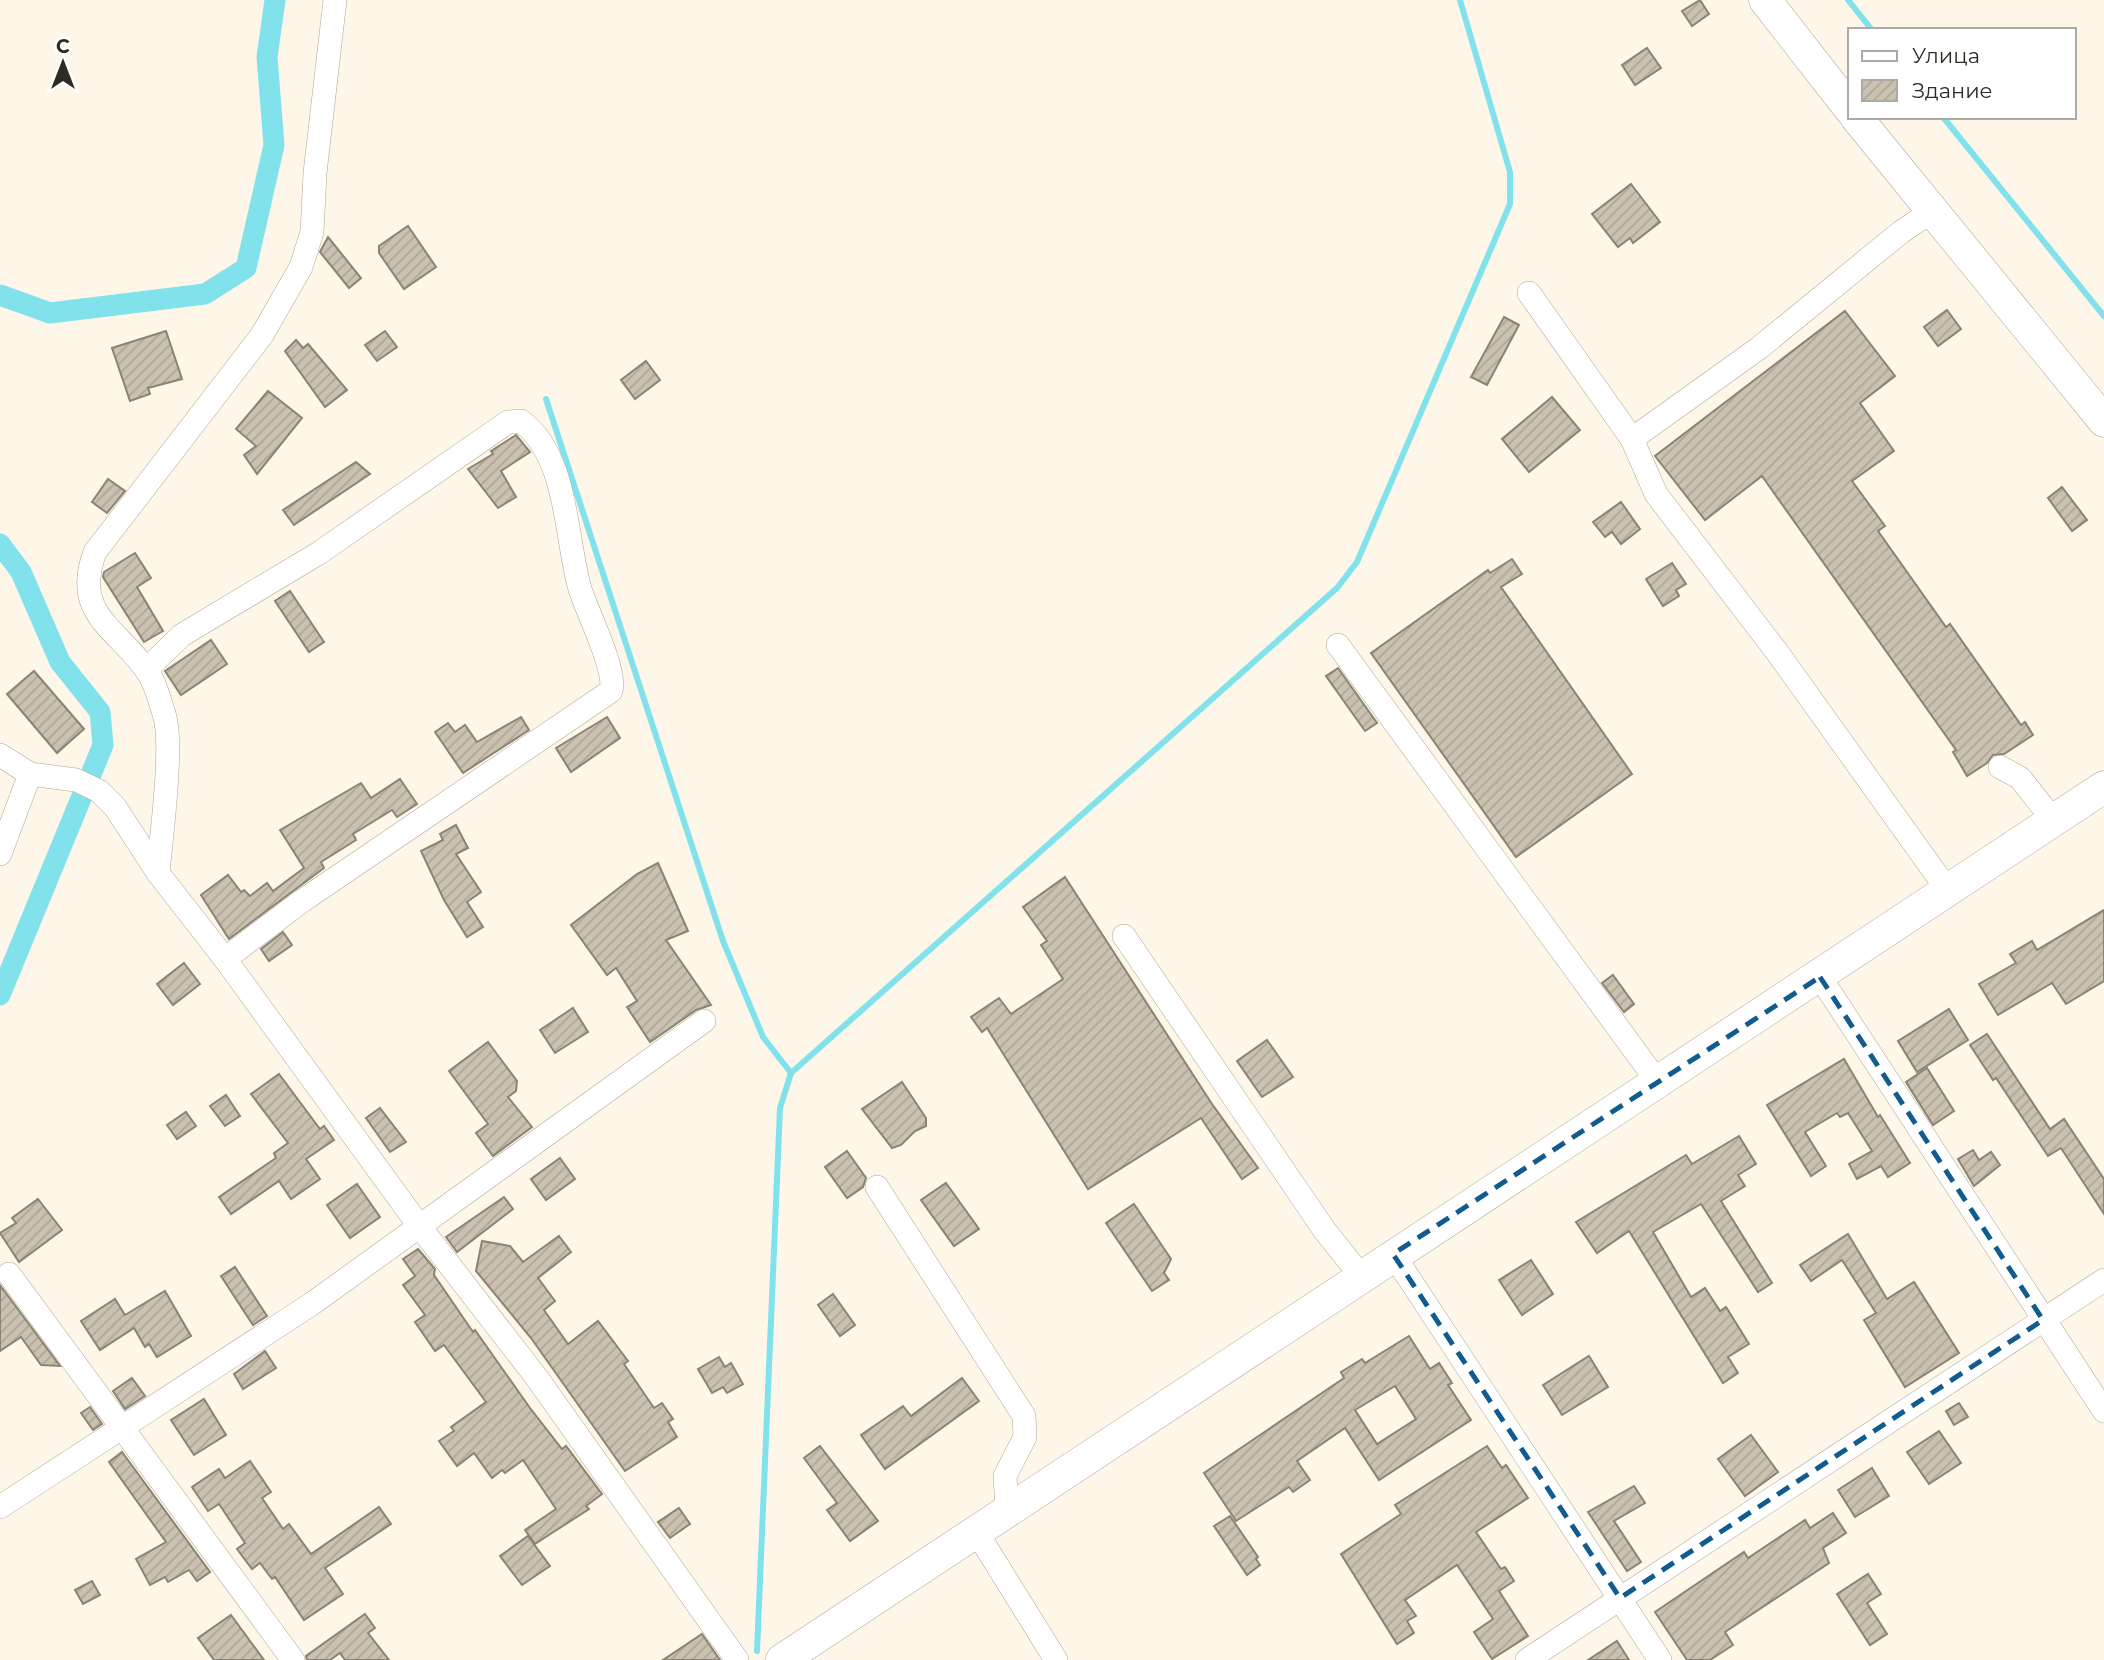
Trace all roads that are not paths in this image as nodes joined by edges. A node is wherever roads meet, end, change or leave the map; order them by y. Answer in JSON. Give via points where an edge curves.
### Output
{"nodes":[{"id":1,"x":335,"y":0,"type":"edge"},
{"id":2,"x":1765,"y":0,"type":"edge"},
{"id":3,"x":1848,"y":106,"type":"edge"},
{"id":4,"x":1858,"y":119,"type":"edge"},
{"id":5,"x":1931,"y":212,"type":"junction"},
{"id":6,"x":1529,"y":293,"type":"dead end"},
{"id":7,"x":2104,"y":421,"type":"edge"},
{"id":8,"x":1632,"y":439,"type":"junction"},
{"id":9,"x":1338,"y":645,"type":"dead end"},
{"id":10,"x":149,"y":674,"type":"junction"},
{"id":11,"x":0,"y":755,"type":"edge"},
{"id":12,"x":2000,"y":767,"type":"dead end"},
{"id":13,"x":30,"y":774,"type":"junction"},
{"id":14,"x":2104,"y":787,"type":"edge"},
{"id":15,"x":2054,"y":821,"type":"junction"},
{"id":16,"x":0,"y":855,"type":"edge"},
{"id":17,"x":158,"y":873,"type":"junction"},
{"id":18,"x":1949,"y":892,"type":"junction"},
{"id":19,"x":1124,"y":936,"type":"dead end"},
{"id":20,"x":225,"y":959,"type":"junction"},
{"id":21,"x":1820,"y":977,"type":"junction"},
{"id":22,"x":704,"y":1021,"type":"dead end"},
{"id":23,"x":1657,"y":1081,"type":"junction"},
{"id":24,"x":877,"y":1187,"type":"dead end"},
{"id":25,"x":420,"y":1227,"type":"junction"},
{"id":26,"x":1393,"y":1254,"type":"junction"},
{"id":27,"x":9,"y":1274,"type":"dead end"},
{"id":28,"x":1361,"y":1276,"type":"junction"},
{"id":29,"x":2104,"y":1280,"type":"edge"},
{"id":30,"x":2043,"y":1320,"type":"junction"},
{"id":31,"x":2104,"y":1412,"type":"edge"},
{"id":32,"x":121,"y":1426,"type":"junction"},
{"id":33,"x":0,"y":1507,"type":"edge"},
{"id":34,"x":1007,"y":1509,"type":"junction"},
{"id":35,"x":976,"y":1531,"type":"junction"},
{"id":36,"x":1620,"y":1598,"type":"junction"},
{"id":37,"x":293,"y":1660,"type":"edge"},
{"id":38,"x":737,"y":1660,"type":"edge"},
{"id":39,"x":782,"y":1660,"type":"edge"},
{"id":40,"x":1056,"y":1660,"type":"edge"},
{"id":41,"x":1527,"y":1660,"type":"edge"},
{"id":42,"x":1660,"y":1660,"type":"edge"}],
"edges":[{"from":1,"to":10,"type":"street","via":[[312,232],[301,267],[262,335],[90,565],[87,588],[95,608]]},
{"from":2,"to":3,"type":"main road"},
{"from":4,"to":5,"type":"main road"},
{"from":5,"to":7,"type":"main road"},
{"from":5,"to":8,"type":"street","via":[[1759,348]]},
{"from":6,"to":8,"type":"street"},
{"from":8,"to":18,"type":"street","via":[[1656,494],[1785,663]]},
{"from":9,"to":23,"type":"street"},
{"from":10,"to":17,"type":"street","via":[[166,718]]},
{"from":10,"to":20,"type":"street","via":[[151,665],[182,635],[319,553],[508,422],[521,421],[545,450],[561,493],[580,587],[610,673],[611,691],[313,893]]},
{"from":11,"to":13,"type":"street"},
{"from":12,"to":15,"type":"street","via":[[2020,778]]},
{"from":13,"to":16,"type":"street"},
{"from":13,"to":17,"type":"street","via":[[76,780],[99,791],[115,807]]},
{"from":14,"to":15,"type":"main road"},
{"from":15,"to":18,"type":"main road"},
{"from":17,"to":20,"type":"street"},
{"from":18,"to":21,"type":"main road"},
{"from":19,"to":28,"type":"street","via":[[1325,1231]]},
{"from":20,"to":25,"type":"street"},
{"from":21,"to":23,"type":"main road"},
{"from":21,"to":30,"type":"street"},
{"from":22,"to":25,"type":"street"},
{"from":23,"to":26,"type":"main road"},
{"from":24,"to":34,"type":"street","via":[[1024,1416],[1025,1437],[1005,1476]]},
{"from":25,"to":32,"type":"street","via":[[302,1310]]},
{"from":25,"to":38,"type":"street","via":[[537,1378]]},
{"from":26,"to":28,"type":"main road"},
{"from":26,"to":36,"type":"street"},
{"from":27,"to":32,"type":"street"},
{"from":28,"to":34,"type":"main road"},
{"from":29,"to":30,"type":"street"},
{"from":30,"to":31,"type":"street"},
{"from":30,"to":36,"type":"street"},
{"from":32,"to":33,"type":"street"},
{"from":32,"to":37,"type":"street"},
{"from":34,"to":35,"type":"main road"},
{"from":35,"to":39,"type":"main road"},
{"from":35,"to":40,"type":"street"},
{"from":36,"to":41,"type":"street"},
{"from":36,"to":42,"type":"street"}]}
